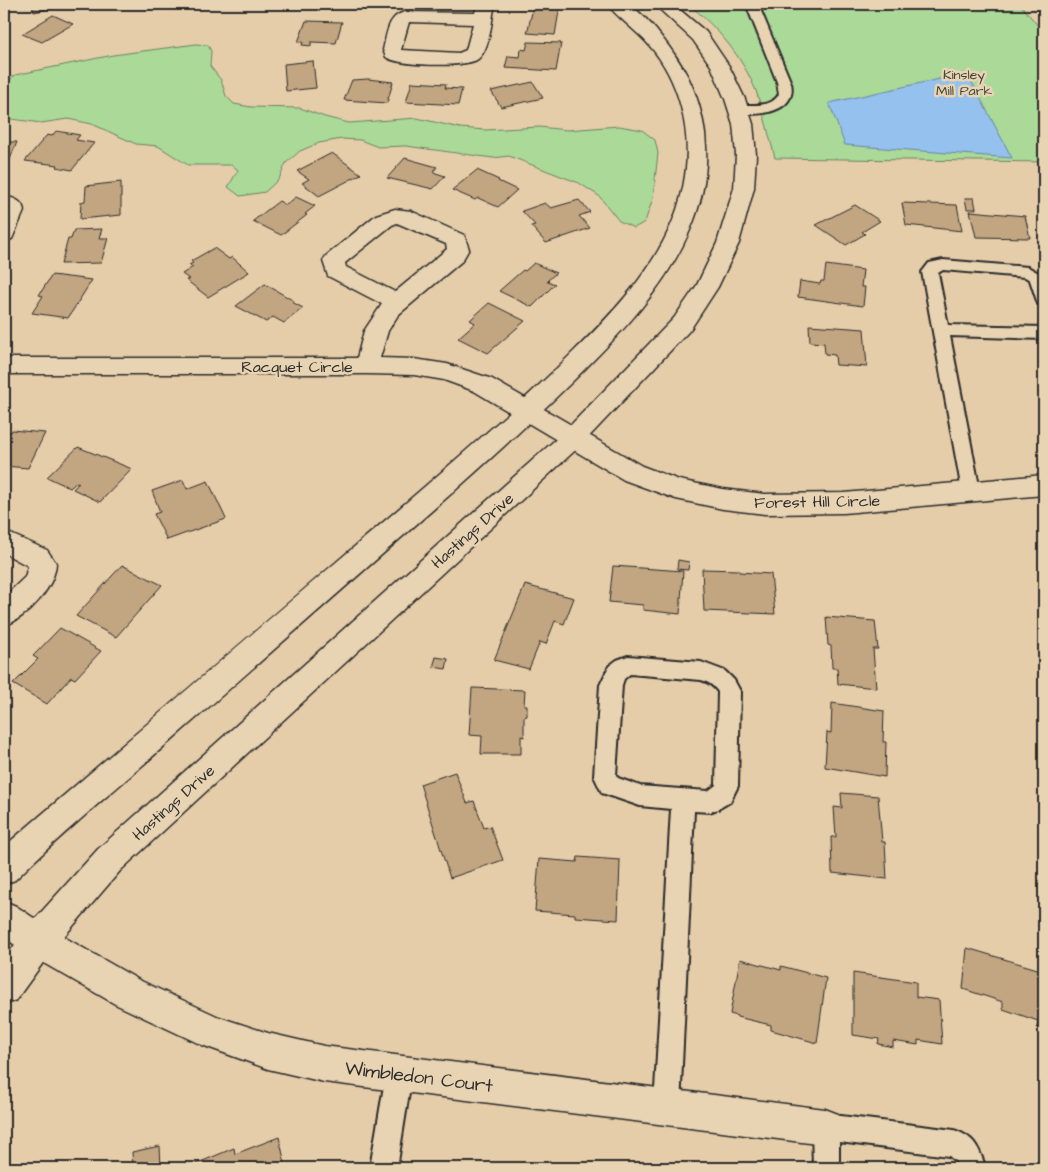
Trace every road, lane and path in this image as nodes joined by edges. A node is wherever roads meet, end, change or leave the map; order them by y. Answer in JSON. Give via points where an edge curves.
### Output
{"nodes":[{"id":1,"x":616,"y":4,"type":"edge"},
{"id":2,"x":663,"y":4,"type":"edge"},
{"id":3,"x":752,"y":4,"type":"edge"},
{"id":4,"x":484,"y":11,"type":"edge"},
{"id":5,"x":738,"y":109,"type":"junction"},
{"id":6,"x":4,"y":202,"type":"edge"},
{"id":7,"x":4,"y":234,"type":"edge"},
{"id":8,"x":1044,"y":300,"type":"edge"},
{"id":9,"x":397,"y":302,"type":"junction"},
{"id":10,"x":940,"y":330,"type":"junction"},
{"id":11,"x":1044,"y":333,"type":"edge"},
{"id":12,"x":4,"y":366,"type":"edge"},
{"id":13,"x":367,"y":366,"type":"junction"},
{"id":14,"x":528,"y":412,"type":"junction"},
{"id":15,"x":573,"y":438,"type":"junction"},
{"id":16,"x":1044,"y":485,"type":"edge"},
{"id":17,"x":971,"y":491,"type":"junction"},
{"id":18,"x":4,"y":541,"type":"edge"},
{"id":19,"x":4,"y":614,"type":"edge"},
{"id":20,"x":683,"y":799,"type":"junction"},
{"id":21,"x":4,"y":869,"type":"edge"},
{"id":22,"x":4,"y":918,"type":"edge"},
{"id":23,"x":38,"y":941,"type":"junction"},
{"id":24,"x":4,"y":988,"type":"edge"},
{"id":25,"x":399,"y":1074,"type":"junction"},
{"id":26,"x":667,"y":1107,"type":"junction"},
{"id":27,"x":825,"y":1126,"type":"junction"},
{"id":28,"x":383,"y":1168,"type":"edge"},
{"id":29,"x":826,"y":1168,"type":"edge"},
{"id":30,"x":972,"y":1168,"type":"edge"}],
"edges":[{"from":1,"to":14,"type":"street","via":[[659,42],[674,64],[690,101],[696,138],[694,187],[672,245],[648,284],[610,331]]},
{"from":2,"to":5,"type":"street","name":"Hastings Drive","via":[[700,36],[720,66]]},
{"from":3,"to":5,"type":"lane","via":[[786,94],[775,106]]},
{"from":4,"to":4,"type":"street","via":[[475,51],[466,58],[393,53],[398,22],[405,16]]},
{"from":5,"to":15,"type":"street","name":"Hastings Drive","via":[[746,156],[744,188],[728,243],[707,287],[682,324]]},
{"from":6,"to":7,"type":"street","via":[[13,206]]},
{"from":8,"to":10,"type":"lane","via":[[1037,277],[1028,272],[935,267],[930,272]]},
{"from":9,"to":9,"type":"street","via":[[336,271],[334,261],[384,220],[404,216],[456,240],[458,249],[454,256]]},
{"from":9,"to":13,"type":"street","via":[[383,316],[374,335]]},
{"from":10,"to":11,"type":"lane"},
{"from":10,"to":17,"type":"lane"},
{"from":12,"to":13,"type":"street","name":"Racquet Circle"},
{"from":13,"to":14,"type":"street","name":"Racquet Circle","via":[[414,367],[447,372],[482,385]]},
{"from":14,"to":15,"type":"street","name":"Racquet Circle"},
{"from":14,"to":21,"type":"street"},
{"from":15,"to":17,"type":"street","name":"Forest Hill Circle","via":[[634,473],[722,499],[765,504],[844,503]]},
{"from":15,"to":23,"type":"street","name":"Hastings Drive","via":[[109,860]]},
{"from":16,"to":17,"type":"street","name":"Forest Hill Circle"},
{"from":18,"to":19,"type":"street","via":[[37,558],[42,562],[43,570],[39,579]]},
{"from":20,"to":20,"type":"lane","via":[[624,792],[610,786],[605,776],[611,685],[619,668],[628,665],[711,673],[724,682],[729,691],[727,786],[722,795],[710,802]]},
{"from":20,"to":26,"type":"lane"},
{"from":22,"to":23,"type":"street"},
{"from":23,"to":24,"type":"street","name":"Hastings Drive"},
{"from":23,"to":25,"type":"street","name":"Wimbledon Court","via":[[127,992],[214,1033],[268,1051],[324,1064]]},
{"from":25,"to":26,"type":"street","name":"Wimbledon Court"},
{"from":25,"to":28,"type":"lane"},
{"from":26,"to":27,"type":"street","name":"Wimbledon Court"},
{"from":27,"to":29,"type":"lane"},
{"from":27,"to":30,"type":"lane","via":[[954,1143],[967,1153]]}]}
